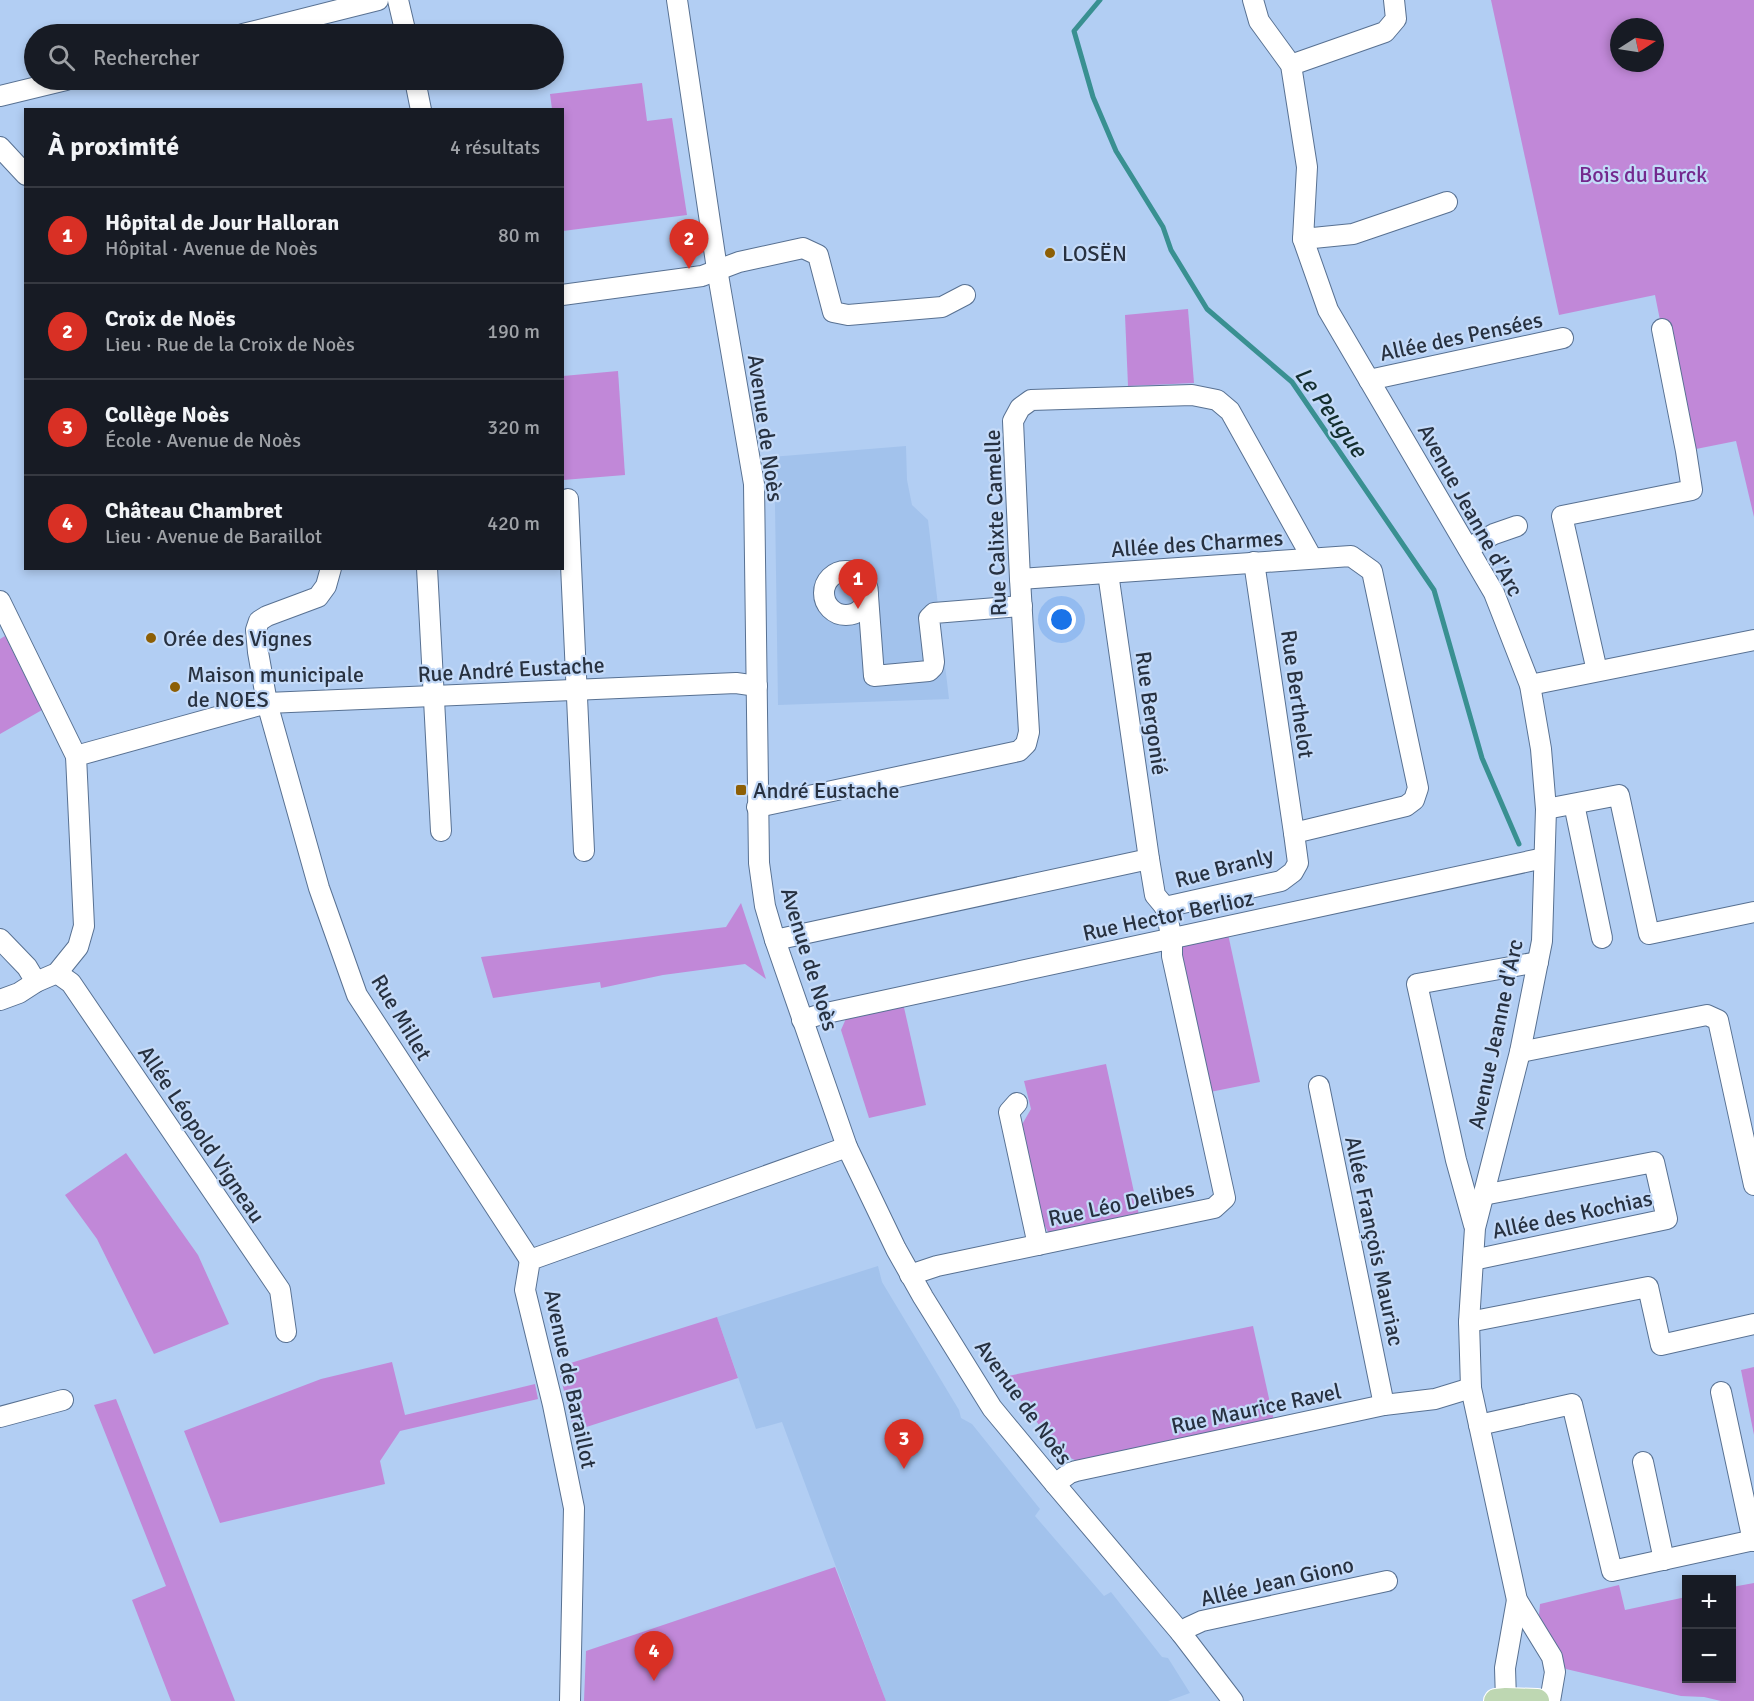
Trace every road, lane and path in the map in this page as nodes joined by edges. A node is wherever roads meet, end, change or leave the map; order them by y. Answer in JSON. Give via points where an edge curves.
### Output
{"nodes":[{"id":1,"x":378,"y":0,"type":"edge"},
{"id":2,"x":398,"y":0,"type":"edge"},
{"id":3,"x":677,"y":0,"type":"edge"},
{"id":4,"x":1253,"y":0,"type":"edge"},
{"id":5,"x":1394,"y":0,"type":"edge"},
{"id":6,"x":283,"y":24,"type":"edge"},
{"id":7,"x":404,"y":24,"type":"edge"},
{"id":8,"x":1291,"y":65,"type":"junction"},
{"id":9,"x":25,"y":90,"type":"edge"},
{"id":10,"x":417,"y":90,"type":"edge"},
{"id":11,"x":0,"y":96,"type":"edge"},
{"id":12,"x":421,"y":108,"type":"edge"},
{"id":13,"x":0,"y":147,"type":"edge"},
{"id":14,"x":24,"y":173,"type":"edge"},
{"id":15,"x":1447,"y":202,"type":"dead end"},
{"id":16,"x":1303,"y":239,"type":"junction"},
{"id":17,"x":717,"y":269,"type":"junction"},
{"id":18,"x":965,"y":295,"type":"dead end"},
{"id":19,"x":564,"y":296,"type":"edge"},
{"id":20,"x":1662,"y":329,"type":"dead end"},
{"id":21,"x":1563,"y":338,"type":"dead end"},
{"id":22,"x":1369,"y":380,"type":"junction"},
{"id":23,"x":568,"y":499,"type":"dead end"},
{"id":24,"x":1517,"y":526,"type":"dead end"},
{"id":25,"x":1468,"y":548,"type":"junction"},
{"id":26,"x":1312,"y":558,"type":"junction"},
{"id":27,"x":1254,"y":562,"type":"junction"},
{"id":28,"x":330,"y":570,"type":"edge"},
{"id":29,"x":428,"y":570,"type":"edge"},
{"id":30,"x":1372,"y":571,"type":"joint"},
{"id":31,"x":1107,"y":573,"type":"junction"},
{"id":32,"x":1020,"y":579,"type":"junction"},
{"id":33,"x":868,"y":597,"type":"dead end"},
{"id":34,"x":0,"y":601,"type":"edge"},
{"id":35,"x":1022,"y":606,"type":"junction"},
{"id":36,"x":1754,"y":640,"type":"edge"},
{"id":37,"x":1597,"y":671,"type":"junction"},
{"id":38,"x":1530,"y":685,"type":"junction"},
{"id":39,"x":757,"y":686,"type":"junction"},
{"id":40,"x":577,"y":691,"type":"junction"},
{"id":41,"x":435,"y":697,"type":"junction"},
{"id":42,"x":267,"y":703,"type":"junction"},
{"id":43,"x":76,"y":756,"type":"junction"},
{"id":44,"x":1574,"y":804,"type":"junction"},
{"id":45,"x":757,"y":807,"type":"junction"},
{"id":46,"x":1546,"y":809,"type":"junction"},
{"id":47,"x":441,"y":831,"type":"dead end"},
{"id":48,"x":1294,"y":833,"type":"junction"},
{"id":49,"x":584,"y":851,"type":"dead end"},
{"id":50,"x":1544,"y":858,"type":"junction"},
{"id":51,"x":1149,"y":859,"type":"junction"},
{"id":52,"x":1165,"y":907,"type":"junction"},
{"id":53,"x":1754,"y":912,"type":"edge"},
{"id":54,"x":1602,"y":938,"type":"dead end"},
{"id":55,"x":0,"y":939,"type":"edge"},
{"id":56,"x":1172,"y":939,"type":"junction"},
{"id":57,"x":775,"y":940,"type":"junction"},
{"id":58,"x":1538,"y":962,"type":"junction"},
{"id":59,"x":57,"y":973,"type":"junction"},
{"id":60,"x":36,"y":982,"type":"junction"},
{"id":61,"x":0,"y":1000,"type":"edge"},
{"id":62,"x":802,"y":1020,"type":"junction"},
{"id":63,"x":1520,"y":1052,"type":"junction"},
{"id":64,"x":1319,"y":1086,"type":"dead end"},
{"id":65,"x":1017,"y":1103,"type":"dead end"},
{"id":66,"x":847,"y":1148,"type":"junction"},
{"id":67,"x":1754,"y":1185,"type":"edge"},
{"id":68,"x":1482,"y":1195,"type":"junction"},
{"id":69,"x":1475,"y":1228,"type":"junction"},
{"id":70,"x":1038,"y":1245,"type":"junction"},
{"id":71,"x":530,"y":1260,"type":"junction"},
{"id":72,"x":1473,"y":1260,"type":"junction"},
{"id":73,"x":910,"y":1275,"type":"junction"},
{"id":74,"x":1469,"y":1322,"type":"junction"},
{"id":75,"x":1754,"y":1324,"type":"edge"},
{"id":76,"x":286,"y":1332,"type":"dead end"},
{"id":77,"x":1471,"y":1388,"type":"junction"},
{"id":78,"x":1721,"y":1392,"type":"dead end"},
{"id":79,"x":63,"y":1400,"type":"dead end"},
{"id":80,"x":1384,"y":1405,"type":"junction"},
{"id":81,"x":0,"y":1417,"type":"edge"},
{"id":82,"x":1479,"y":1425,"type":"junction"},
{"id":83,"x":1643,"y":1462,"type":"dead end"},
{"id":84,"x":1055,"y":1484,"type":"junction"},
{"id":85,"x":1754,"y":1540,"type":"edge"},
{"id":86,"x":1664,"y":1560,"type":"junction"},
{"id":87,"x":1386,"y":1581,"type":"dead end"},
{"id":88,"x":1517,"y":1600,"type":"junction"},
{"id":89,"x":1181,"y":1633,"type":"junction"},
{"id":90,"x":1501,"y":1700,"type":"edge"},
{"id":91,"x":570,"y":1701,"type":"edge"},
{"id":92,"x":1233,"y":1701,"type":"edge"},
{"id":93,"x":1537,"y":1701,"type":"edge"},
{"id":94,"x":1550,"y":1701,"type":"edge"}],
"edges":[{"from":1,"to":6,"type":"street"},
{"from":2,"to":7,"type":"street"},
{"from":3,"to":17,"type":"street","name":"Avenue de Noès"},
{"from":4,"to":8,"type":"street","via":[[1259,21]]},
{"from":5,"to":8,"type":"street","via":[[1396,19],[1385,32]]},
{"from":8,"to":16,"type":"street","via":[[1307,167]]},
{"from":9,"to":11,"type":"street"},
{"from":10,"to":12,"type":"street"},
{"from":13,"to":14,"type":"street"},
{"from":15,"to":16,"type":"street","via":[[1353,234]]},
{"from":16,"to":22,"type":"street","name":"Avenue Jeanne d'Arc","via":[[1328,310]]},
{"from":17,"to":18,"type":"street","via":[[803,248],[818,255],[833,312],[848,315],[942,307]]},
{"from":17,"to":19,"type":"street","via":[[702,276]]},
{"from":17,"to":39,"type":"street","name":"Avenue de Noès","via":[[754,484]]},
{"from":20,"to":37,"type":"street","via":[[1692,490],[1563,516]]},
{"from":21,"to":22,"type":"street","name":"Allée des Pensées"},
{"from":22,"to":25,"type":"street","name":"Avenue Jeanne d'Arc"},
{"from":23,"to":40,"type":"street"},
{"from":24,"to":25,"type":"street"},
{"from":25,"to":38,"type":"street","name":"Avenue Jeanne d'Arc","via":[[1494,592]]},
{"from":26,"to":27,"type":"street","name":"Allée des Charmes"},
{"from":26,"to":30,"type":"street","name":"Allée des Charmes","via":[[1351,556]]},
{"from":26,"to":32,"type":"street","name":"Rue Calixte Camelle","via":[[1230,411],[1218,400],[1192,395],[1032,400],[1020,408],[1013,421]]},
{"from":27,"to":31,"type":"street","name":"Allée des Charmes"},
{"from":27,"to":48,"type":"street","name":"Rue Berthelot"},
{"from":28,"to":42,"type":"street","name":"Rue Millet","via":[[318,597],[259,621],[258,652]]},
{"from":29,"to":41,"type":"street"},
{"from":30,"to":48,"type":"street","name":"Rue Branly","via":[[1418,788],[1414,800],[1406,807]]},
{"from":31,"to":32,"type":"street","name":"Allée des Charmes"},
{"from":31,"to":51,"type":"street","name":"Rue Bergonié"},
{"from":32,"to":35,"type":"street","name":"Rue Calixte Camelle"},
{"from":33,"to":35,"type":"street","via":[[874,676],[929,671],[933,667],[929,618],[934,613]]},
{"from":34,"to":43,"type":"street"},
{"from":35,"to":45,"type":"street","name":"Rue Calixte Camelle","via":[[1029,732],[1019,751]]},
{"from":36,"to":37,"type":"street"},
{"from":37,"to":38,"type":"street"},
{"from":38,"to":46,"type":"street","name":"Avenue Jeanne d'Arc"},
{"from":39,"to":40,"type":"street","name":"Rue André Eustache","via":[[736,683]]},
{"from":39,"to":45,"type":"street","name":"Avenue de Noès"},
{"from":40,"to":41,"type":"street","name":"Rue André Eustache"},
{"from":40,"to":49,"type":"street"},
{"from":41,"to":42,"type":"street","name":"Rue André Eustache"},
{"from":41,"to":47,"type":"street"},
{"from":42,"to":43,"type":"street","name":"Rue André Eustache"},
{"from":42,"to":71,"type":"street","name":"Rue Millet","via":[[319,888],[357,995]]},
{"from":43,"to":59,"type":"street","via":[[84,926],[78,947]]},
{"from":44,"to":46,"type":"street"},
{"from":44,"to":53,"type":"street","via":[[1619,795],[1649,934]]},
{"from":44,"to":54,"type":"street"},
{"from":45,"to":57,"type":"street","name":"Avenue de Noès","via":[[759,863]]},
{"from":46,"to":50,"type":"street","name":"Avenue Jeanne d'Arc"},
{"from":48,"to":52,"type":"street","name":"Rue Branly","via":[[1298,863],[1281,881]]},
{"from":50,"to":56,"type":"street","name":"Rue Hector Berlioz"},
{"from":50,"to":58,"type":"street","name":"Avenue Jeanne d'Arc"},
{"from":51,"to":52,"type":"street","name":"Rue Branly","via":[[1155,895]]},
{"from":51,"to":57,"type":"street","name":"Rue Branly"},
{"from":52,"to":56,"type":"street","name":"Rue Léo Delibes"},
{"from":55,"to":60,"type":"street"},
{"from":56,"to":62,"type":"street","name":"Rue Hector Berlioz"},
{"from":56,"to":70,"type":"street","name":"Rue Léo Delibes","via":[[1172,956],[1225,1198],[1214,1208]]},
{"from":57,"to":62,"type":"street","name":"Avenue de Noès"},
{"from":58,"to":63,"type":"street","name":"Avenue Jeanne d'Arc"},
{"from":58,"to":69,"type":"street","via":[[1417,984]]},
{"from":59,"to":60,"type":"street"},
{"from":59,"to":76,"type":"street","name":"Allée Léopold Vigneau","via":[[70,983],[280,1290]]},
{"from":60,"to":61,"type":"street"},
{"from":62,"to":66,"type":"street","name":"Avenue de Noès"},
{"from":63,"to":67,"type":"street","via":[[1707,1015],[1718,1020]]},
{"from":63,"to":68,"type":"street","name":"Avenue Jeanne d'Arc"},
{"from":64,"to":80,"type":"street","name":"Allée François Mauriac"},
{"from":65,"to":70,"type":"street","via":[[1009,1112]]},
{"from":66,"to":71,"type":"street","name":"Avenue de Baraillot"},
{"from":66,"to":73,"type":"street","name":"Avenue de Noès"},
{"from":68,"to":69,"type":"street","name":"Avenue Jeanne d'Arc"},
{"from":68,"to":72,"type":"street","name":"Allée des Kochias","via":[[1654,1162],[1667,1219]]},
{"from":69,"to":72,"type":"street","name":"Avenue Jeanne d'Arc"},
{"from":70,"to":73,"type":"street","name":"Rue Léo Delibes"},
{"from":71,"to":91,"type":"street","name":"Avenue de Baraillot","via":[[525,1290],[574,1508]]},
{"from":72,"to":74,"type":"street","name":"Avenue Jeanne d'Arc"},
{"from":73,"to":84,"type":"street","name":"Avenue de Noès","via":[[992,1408]]},
{"from":74,"to":75,"type":"street","via":[[1648,1287],[1661,1345]]},
{"from":74,"to":77,"type":"street","name":"Avenue Jeanne d'Arc"},
{"from":77,"to":80,"type":"street","name":"Rue Maurice Ravel","via":[[1436,1399]]},
{"from":77,"to":82,"type":"street","name":"Avenue Jeanne d'Arc"},
{"from":78,"to":85,"type":"street"},
{"from":79,"to":81,"type":"street"},
{"from":80,"to":84,"type":"street","name":"Rue Maurice Ravel","via":[[1076,1471]]},
{"from":82,"to":86,"type":"street","via":[[1572,1404],[1612,1571]]},
{"from":82,"to":88,"type":"street","name":"Avenue Jeanne d'Arc"},
{"from":83,"to":86,"type":"street"},
{"from":84,"to":89,"type":"street","name":"Avenue de Noès"},
{"from":85,"to":86,"type":"street"},
{"from":87,"to":89,"type":"street","name":"Allée Jean Giono","via":[[1202,1622]]},
{"from":88,"to":90,"type":"street","name":"Avenue Jeanne d'Arc"},
{"from":88,"to":94,"type":"street","name":"Avenue Jeanne d'Arc","via":[[1552,1657],[1555,1672]]},
{"from":89,"to":92,"type":"street","name":"Avenue de Noès"},
{"from":90,"to":93,"type":"main road"}]}
